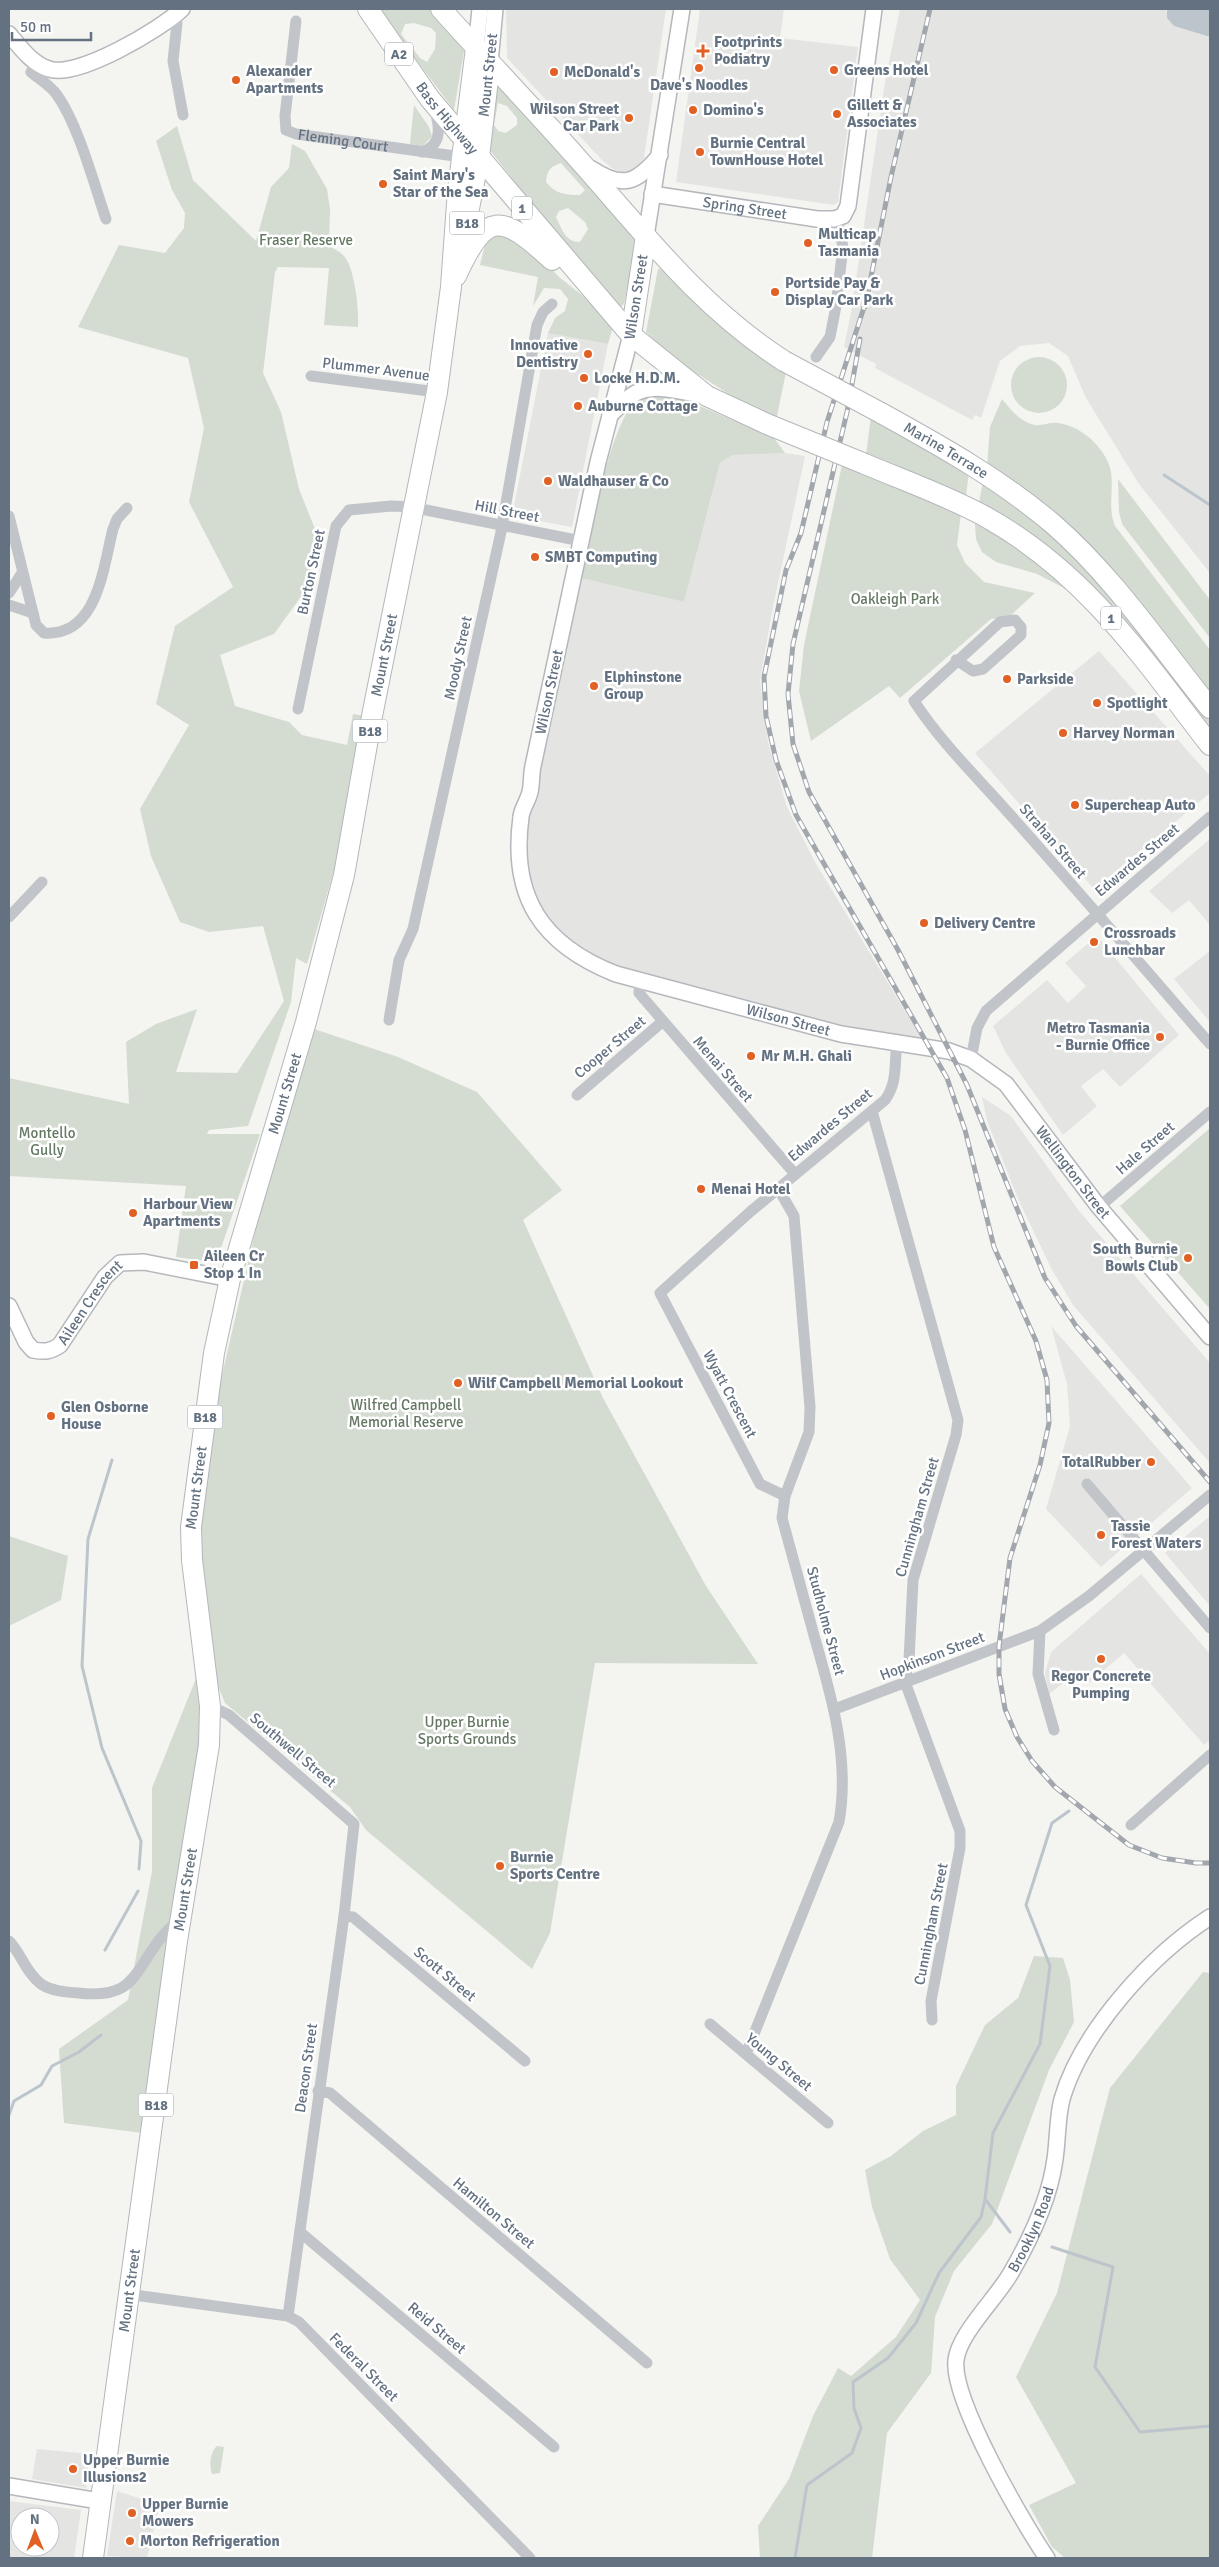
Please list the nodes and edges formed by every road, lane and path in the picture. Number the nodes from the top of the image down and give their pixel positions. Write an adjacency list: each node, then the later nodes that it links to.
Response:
1 (368, 9): 13 (highway, Bass Highway / A2)
2 (441, 9): 10 (highway)
3 (480, 9): 10 (street, Mount Street)
4 (495, 9): 12 (street, Mount Street)
5 (682, 9): 17 (street, Wilson Street)
6 (874, 9): 20 (street)
7 (179, 12): 11 (street); 14 (street)
8 (296, 21): 15 (street, Fleming Court)
9 (9, 34): 11 (street)
10 (476, 48): 12 (highway); 16 (highway, Mount Street / B18)
11 (37, 62): 21 (street)
12 (490, 62): 16 (highway, Mount Street / B18); 18 (highway, 1)
13 (430, 99): 15 (street); 16 (highway, Bass Highway / A2)
14 (184, 115)
15 (422, 152): 16 (street, Fleming Court)
16 (469, 152): 25 (highway, Mount Street / B18); 27 (highway, Bass Highway / 1)
17 (660, 154): 18 (street); 19 (street, Wilson Street)
18 (580, 161): 23 (highway, 1)
19 (652, 194): 22 (street, Spring Street); 23 (street, Wilson Street)
20 (848, 206): 22 (street); 24 (street)
21 (106, 219)
22 (837, 219): 24 (street)
23 (646, 236): 28 (highway, Wilson Street); 44 (highway, Marine Terrace / 1, bridge)
24 (843, 257): 29 (street)
25 (451, 287): 27 (highway); 31 (highway, Mount Street / B18)
26 (552, 304): 37 (street, Moody Street)
27 (608, 309): 28 (highway, Bass Highway / 1)
28 (631, 335): 32 (highway, 1); 33 (street, Wilson Street)
29 (816, 357)
30 (311, 376): 31 (street, Plummer Avenue)
31 (437, 392): 35 (highway, Mount Street / B18)
32 (706, 396): 33 (street); 46 (highway, 1, bridge)
33 (610, 415): 38 (street, Wilson Street)
34 (128, 508): 42 (street)
35 (421, 509): 37 (street, Hill Street); 45 (street, Burton Street); 63 (highway, Mount Street / B18)
36 (9, 516): 39 (street)
37 (502, 525): 38 (street, Hill Street); 52 (street, Moody Street)
38 (581, 541): 51 (street, Wilson Street)
39 (22, 574): 40 (street); 42 (street)
40 (9, 592)
41 (9, 605): 42 (street)
42 (33, 613)
43 (956, 660): 43 (street, Strahan Street); 49 (street, Strahan Street)
44 (1210, 708)
45 (298, 710)
46 (1210, 745)
47 (1210, 817): 49 (street, Edwardes Street)
48 (42, 882): 50 (street)
49 (1097, 914): 55 (street, Strahan Street); 56 (street, Edwardes Street)
50 (9, 917)
51 (640, 980): 53 (street, Menai Street); 54 (street, Wilson Street)
52 (389, 1020)
53 (662, 1022): 57 (street, Cooper Street); 60 (street, Menai Street)
54 (897, 1043): 56 (street, Wilson Street); 58 (street, Edwardes Street)
55 (1210, 1044)
56 (971, 1059): 62 (street, Wellington Street)
57 (577, 1095)
58 (872, 1111): 60 (street, Edwardes Street); 73 (street, Cunningham Street)
59 (1210, 1112): 62 (street, Hale Street)
60 (795, 1174): 61 (street, Edwardes Street)
61 (778, 1188): 64 (street, Edwardes Street); 69 (street, Studholme Street)
62 (1099, 1207): 66 (street, Wellington Street)
63 (230, 1279): 65 (street, Aileen Crescent); 74 (highway, Mount Street / B18)
64 (660, 1293): 69 (street, Wyatt Crescent)
65 (9, 1306)
66 (1210, 1337)
67 (1086, 1484): 70 (street)
68 (1210, 1495): 70 (street, Hopkinson Street)
69 (785, 1496): 75 (street, Studholme Street)
70 (1144, 1549): 71 (street); 72 (street, Hopkinson Street)
71 (1210, 1628)
72 (1040, 1631): 73 (street, Hopkinson Street); 76 (street)
73 (905, 1682): 75 (street, Hopkinson Street); 84 (street, Cunningham Street)
74 (210, 1706): 78 (street, Southwell Street); 80 (highway, Mount Street / B18)
75 (835, 1709): 86 (street, Studholme Street)
76 (1054, 1730)
77 (1210, 1755): 79 (street)
78 (354, 1824): 81 (street, Deacon Street)
79 (1131, 1825)
80 (181, 1916): 83 (street); 91 (highway, Mount Street / B18)
81 (344, 1916): 87 (street, Scott Street); 88 (street, Deacon Street)
82 (1210, 1917): 99 (street, Brooklyn Road)
83 (9, 1941)
84 (932, 2020)
85 (710, 2024): 86 (street, Young Street)
86 (746, 2054): 89 (street, Young Street)
87 (525, 2061)
88 (318, 2091): 90 (street, Deacon Street); 93 (street, Hamilton Street)
89 (828, 2123)
90 (300, 2232): 92 (street, Deacon Street); 94 (street, Reid Street)
91 (127, 2294): 92 (street, Federal Street); 96 (highway, Mount Street / B18)
92 (288, 2316): 98 (street, Federal Street)
93 (647, 2363)
94 (554, 2447)
95 (9, 2486): 96 (street)
96 (100, 2501): 97 (highway, Mount Street / B18)
97 (93, 2558)
98 (530, 2558)
99 (1046, 2558)

